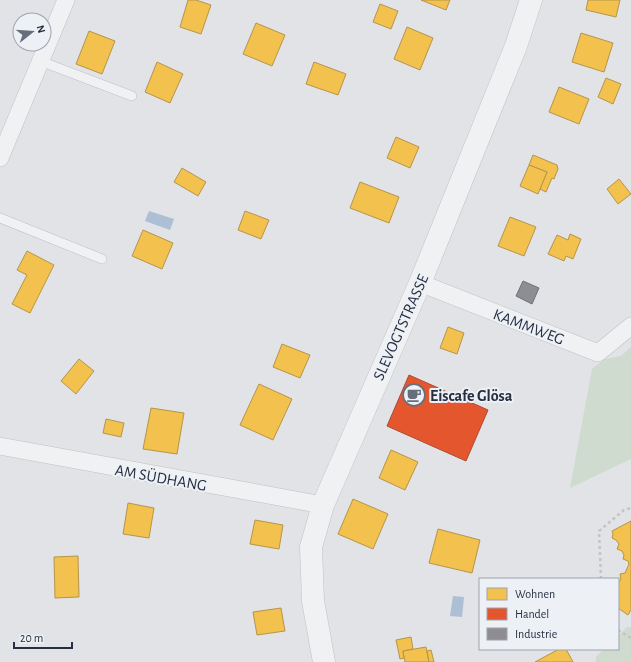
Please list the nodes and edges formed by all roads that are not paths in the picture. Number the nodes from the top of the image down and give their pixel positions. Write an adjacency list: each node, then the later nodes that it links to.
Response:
1 (66, 0): 3 (street)
2 (531, 0): 8 (street, SLEVOGTSTRASSE)
3 (40, 61): 4 (lane); 5 (street)
4 (132, 96)
5 (0, 158)
6 (0, 218): 7 (lane)
7 (102, 259)
8 (420, 283): 9 (street, KAMMWEG); 11 (street, SLEVOGTSTRASSE)
9 (631, 326)
10 (0, 446): 11 (street, AM SÜDHANG)
11 (323, 505): 12 (street, SLEVOGTSTRASSE)
12 (324, 662)

